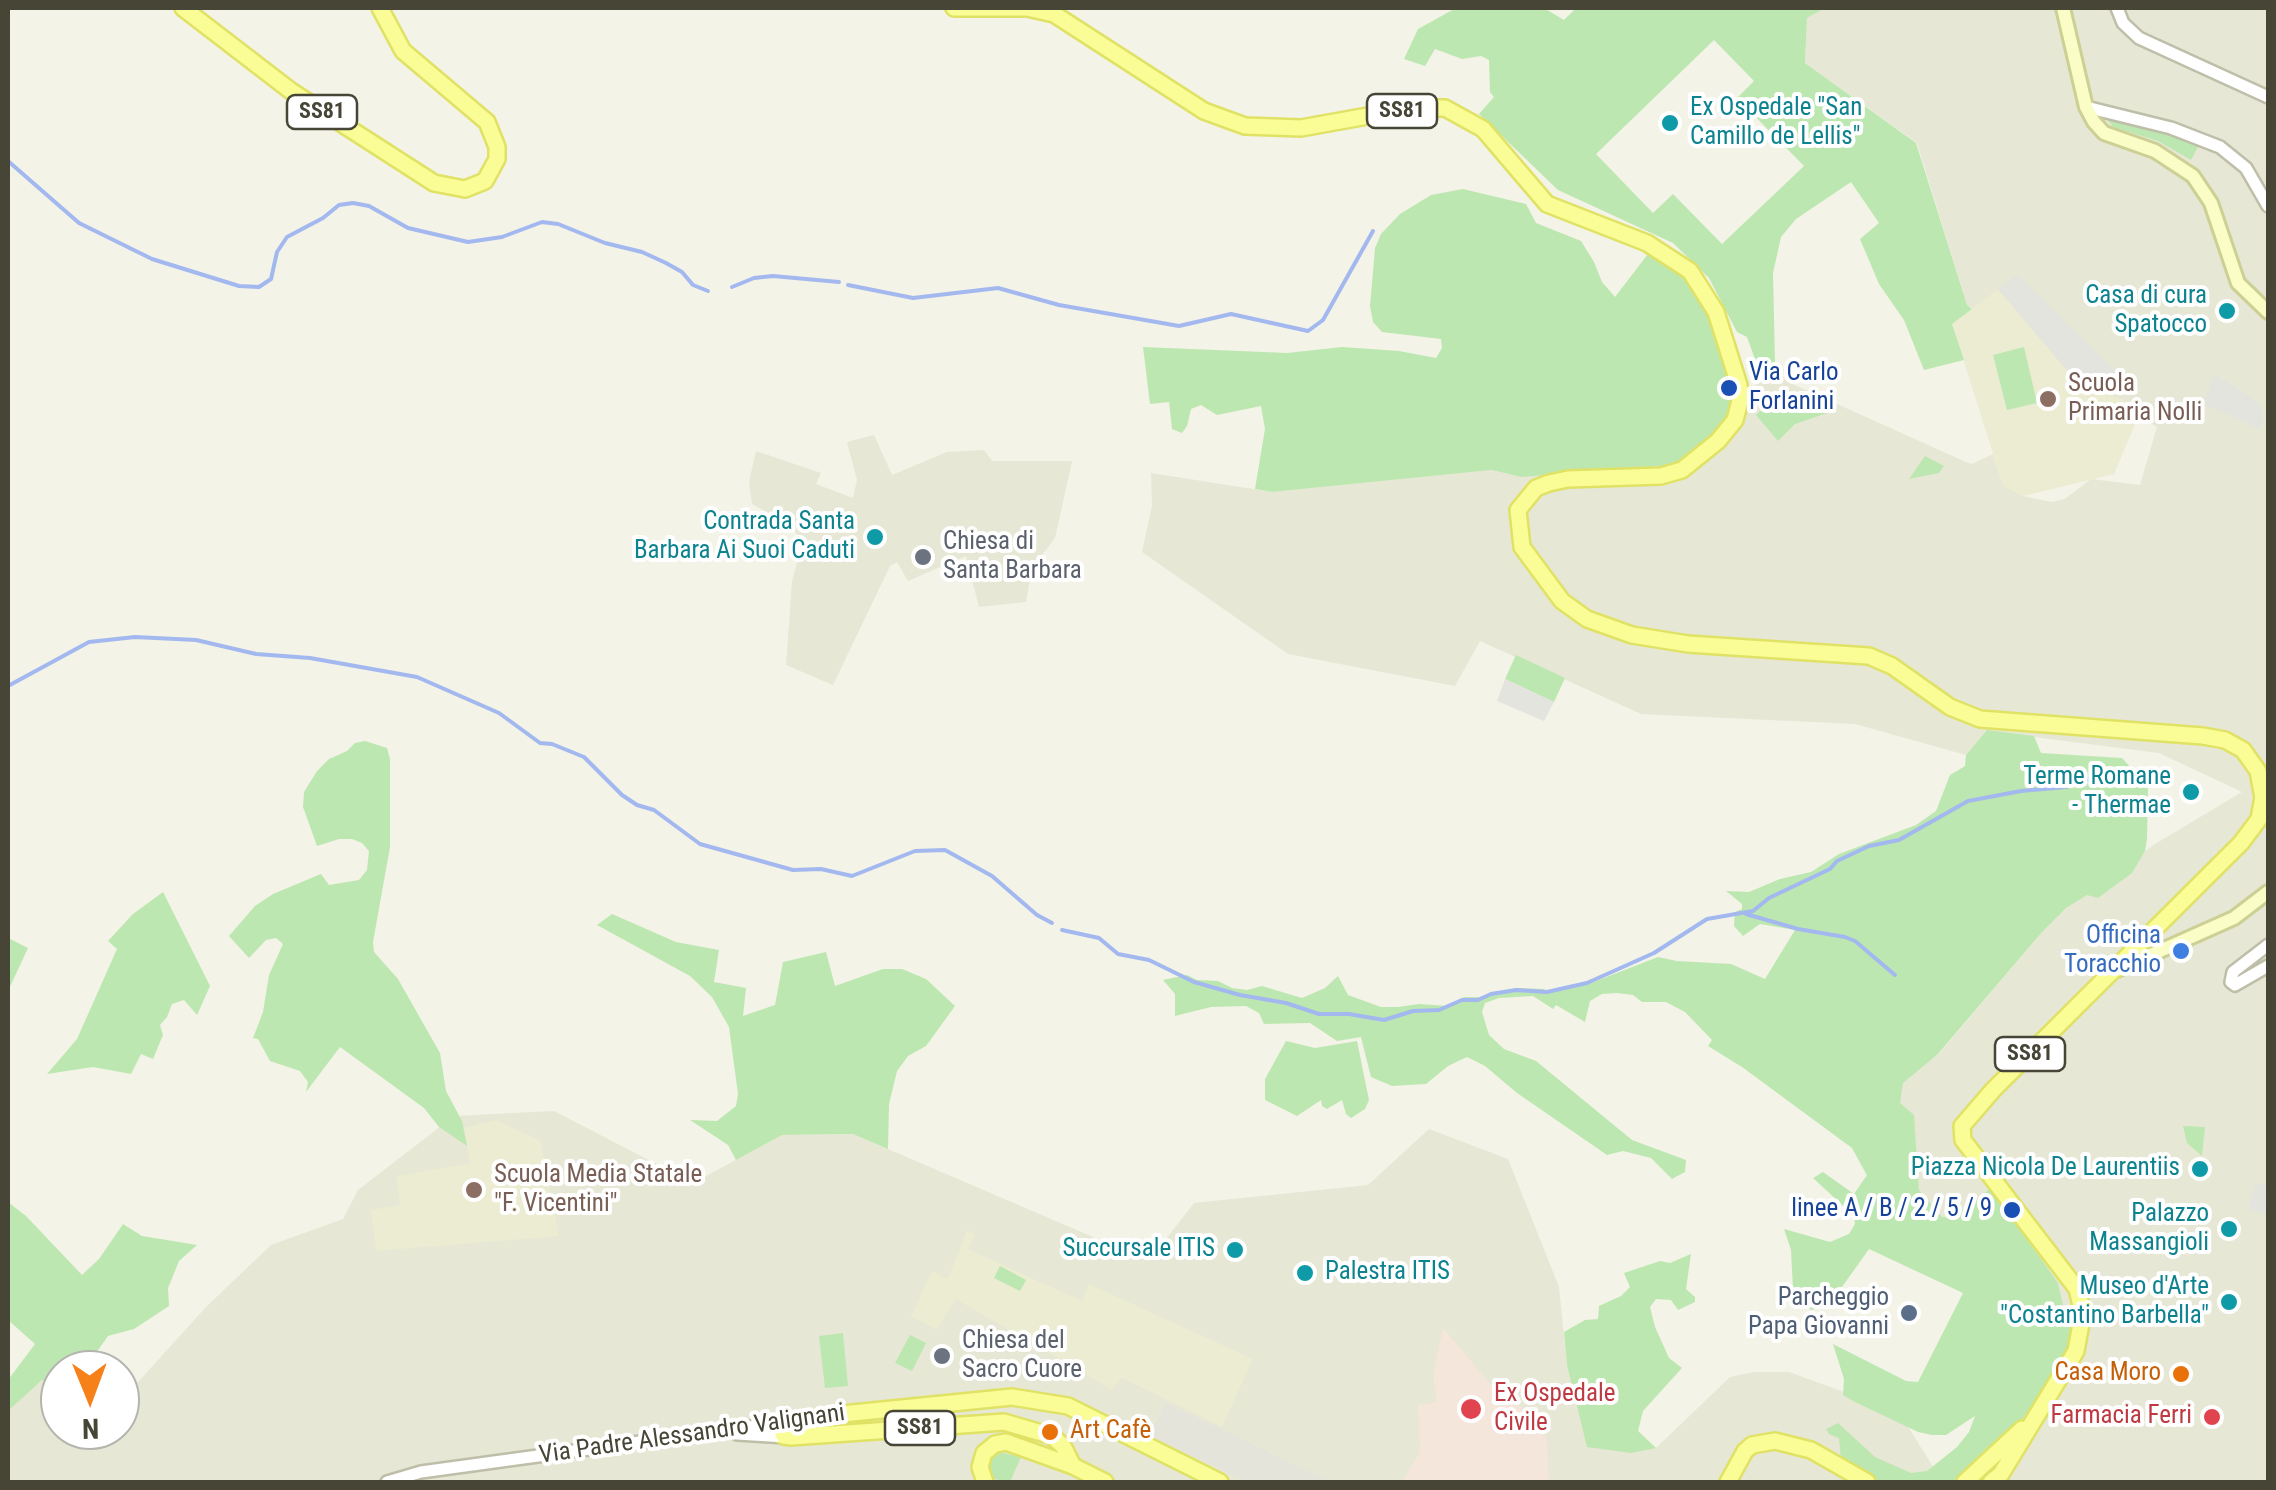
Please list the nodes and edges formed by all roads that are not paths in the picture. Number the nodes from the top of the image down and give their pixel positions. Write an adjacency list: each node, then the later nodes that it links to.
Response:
1 (183, 8): 2 (main road, SS81)
2 (380, 8)
3 (954, 8): 13 (main road, SS81)
4 (2063, 8): 7 (main road)
5 (2117, 8): 6 (street)
6 (2268, 98)
7 (2086, 108): 8 (street); 9 (main road)
8 (2268, 206)
9 (2268, 312)
10 (2268, 892): 13 (main road)
11 (2268, 945): 12 (street)
12 (2268, 966)
13 (2110, 973): 14 (main road, SS81)
14 (2039, 1412): 23 (main road); 24 (main road)
15 (786, 1429): 16 (main road, SS81); 17 (street, Via Padre Alessandro Valignani); 20 (main road, Via Padre Alessandro Valignani / SS81)
16 (1073, 1466): 18 (main road, SS81); 19 (main road)
17 (387, 1482)
18 (985, 1482)
19 (1104, 1482)
20 (1220, 1482)
21 (1728, 1482): 22 (main road)
22 (1867, 1482)
23 (1964, 1482)
24 (1992, 1482)

